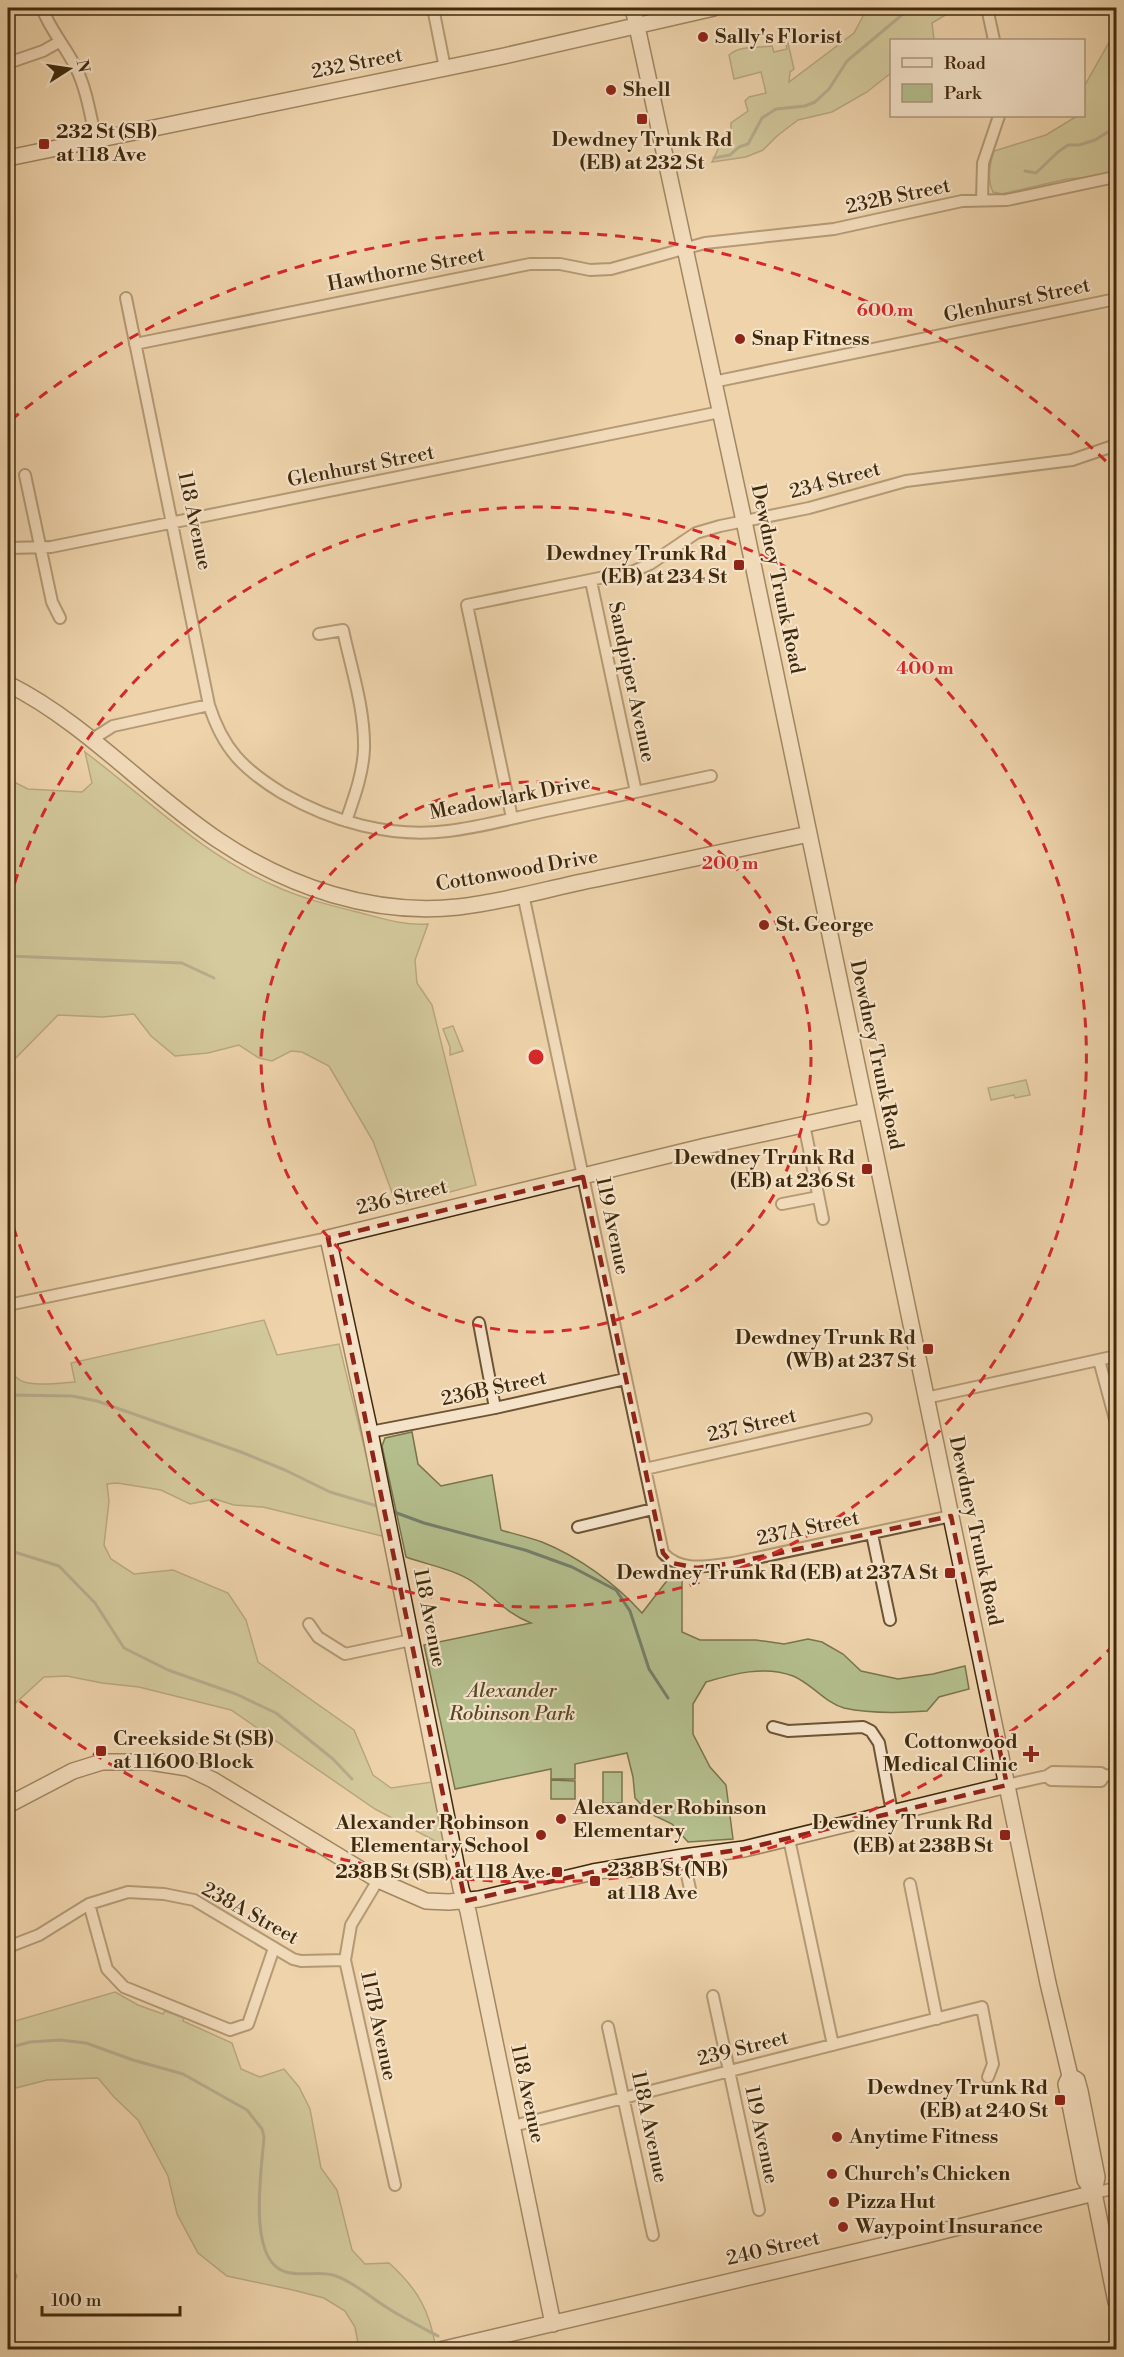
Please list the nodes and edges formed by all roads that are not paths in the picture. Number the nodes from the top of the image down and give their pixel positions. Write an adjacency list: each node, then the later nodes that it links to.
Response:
1 (42, 8): 8 (street)
2 (433, 8): 10 (street)
3 (633, 8): 6 (main road, Dewdney Trunk Road)
4 (714, 8): 6 (main road, 232 Street)
5 (987, 8): 7 (street)
6 (637, 24): 10 (main road, 232 Street); 16 (main road, Dewdney Trunk Road)
7 (994, 39)
8 (59, 42): 9 (street); 12 (street)
9 (8, 63)
10 (445, 68): 12 (main road, 232 Street)
11 (999, 117): 15 (street)
12 (96, 139): 13 (main road, 232 Street)
13 (8, 158)
14 (1116, 174): 15 (street, 232B Street)
15 (982, 200): 16 (street, 232B Street)
16 (684, 249): 19 (street, Hawthorne Street); 20 (main road, Dewdney Trunk Road)
17 (126, 298): 19 (street, 118 Avenue)
18 (1116, 299): 20 (street, Glenhurst Street)
19 (135, 344): 25 (street, 118 Avenue)
20 (713, 382): 21 (main road, Dewdney Trunk Road)
21 (720, 412): 24 (main road, Dewdney Trunk Road); 25 (street, Glenhurst Street)
22 (1116, 446): 24 (street, 234 Street)
23 (25, 475): 26 (street)
24 (744, 521): 28 (street, 234 Street); 39 (main road, Dewdney Trunk Road)
25 (172, 522): 26 (street, Glenhurst Street); 32 (street, 118 Avenue)
26 (40, 547): 27 (street, Glenhurst Street); 29 (street)
27 (8, 548)
28 (591, 581): 36 (street, Sandpiper Avenue); 37 (street, 234 Street)
29 (60, 618)
30 (319, 634): 38 (street)
31 (8, 684): 33 (main road, Cottonwood Drive)
32 (209, 705): 33 (street); 34 (street, 118 Avenue)
33 (91, 740): 40 (main road, Cottonwood Drive)
34 (228, 749): 38 (street, Meadowlark Drive)
35 (711, 776): 36 (street, Meadowlark Drive)
36 (636, 792): 37 (street, Meadowlark Drive)
37 (512, 818): 38 (street, Meadowlark Drive)
38 (346, 821)
39 (809, 834): 40 (main road, Cottonwood Drive); 41 (main road, Dewdney Trunk Road)
40 (523, 894): 43 (street, 119 Avenue)
41 (866, 1111): 42 (main road, 236 Street); 53 (main road, Dewdney Trunk Road)
42 (804, 1124): 43 (main road, 236 Street); 44 (street)
43 (583, 1177): 47 (main road, 236 Street); 52 (street, 119 Avenue)
44 (818, 1197): 45 (street); 46 (street)
45 (782, 1204)
46 (823, 1219)
47 (328, 1238): 48 (street, 236 Street); 57 (main road, 118 Avenue)
48 (8, 1305)
49 (479, 1323): 54 (street)
50 (1116, 1356): 51 (street)
51 (1100, 1360): 53 (street); 56 (street)
52 (625, 1379): 54 (street, 236B Street); 58 (street, 119 Avenue)
53 (926, 1398): 60 (main road, Dewdney Trunk Road)
54 (495, 1408): 57 (street, 236B Street)
55 (866, 1419): 58 (street, 237 Street)
56 (1116, 1423)
57 (370, 1432): 66 (main road, 118 Avenue)
58 (645, 1469): 59 (street, 119 Avenue)
59 (653, 1509): 61 (street); 63 (street, 119 Avenue)
60 (951, 1516): 62 (street, 237A Street); 69 (main road, Dewdney Trunk Road)
61 (578, 1527)
62 (872, 1534): 63 (street, 237A Street); 64 (street)
63 (672, 1563)
64 (890, 1620)
65 (309, 1624): 66 (street)
66 (411, 1640): 77 (main road, 118 Avenue)
67 (772, 1727): 71 (street)
68 (1116, 1774): 69 (street)
69 (1007, 1785): 71 (main road); 92 (main road, Dewdney Trunk Road)
70 (8, 1805): 74 (main road)
71 (892, 1812): 72 (main road)
72 (789, 1839): 73 (main road); 85 (street)
73 (683, 1857): 76 (street); 77 (main road)
74 (378, 1880): 77 (main road); 81 (street, 117B Avenue)
75 (910, 1884): 83 (street)
76 (690, 1889)
77 (465, 1901): 89 (main road, 118 Avenue)
78 (89, 1904): 79 (street, 238A Street); 80 (street, 238A Street); 80 (street)
79 (8, 1947)
80 (274, 1948): 81 (street, 238A Street)
81 (345, 1960): 90 (street, 117B Avenue)
82 (713, 1996): 86 (street, 119 Avenue)
83 (937, 2019): 85 (street, 239 Street); 87 (street, 239 Street)
84 (608, 2026): 88 (street, 118A Avenue)
85 (834, 2045): 86 (street, 239 Street)
86 (729, 2071): 88 (street, 239 Street); 93 (street, 119 Avenue)
87 (988, 2077)
88 (624, 2098): 89 (street, 239 Street); 94 (street, 118A Avenue)
89 (513, 2126): 96 (main road, 118 Avenue)
90 (395, 2186)
91 (1116, 2188): 92 (street, 240 Street)
92 (1094, 2193): 95 (main road, Dewdney Trunk Road); 96 (main road, 240 Street)
93 (759, 2210)
94 (654, 2235)
95 (1116, 2302)
96 (553, 2324): 97 (main road, 240 Street)
97 (440, 2349)

